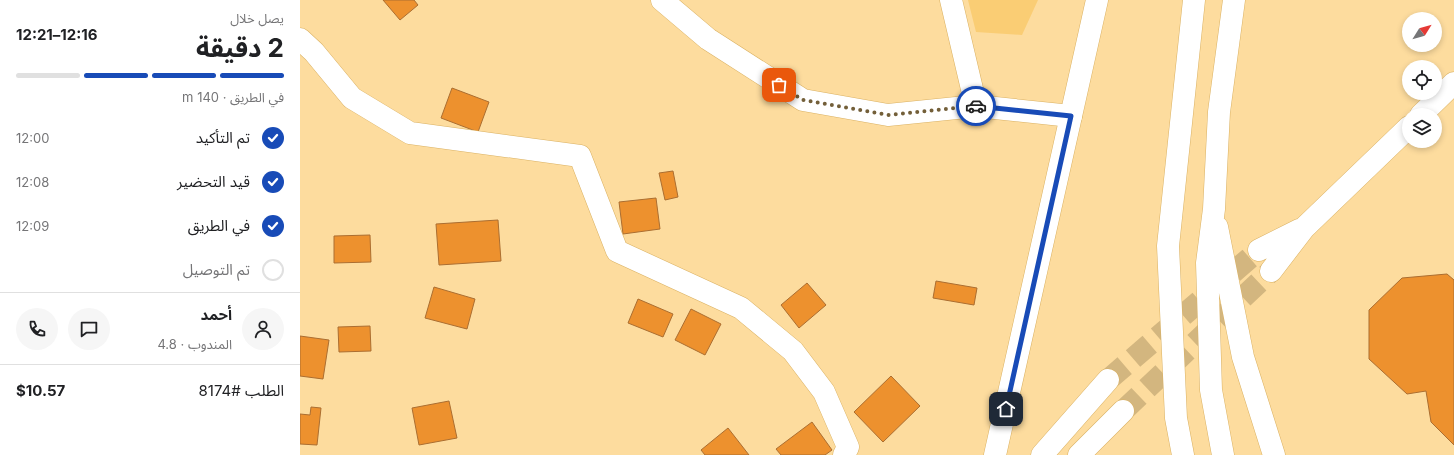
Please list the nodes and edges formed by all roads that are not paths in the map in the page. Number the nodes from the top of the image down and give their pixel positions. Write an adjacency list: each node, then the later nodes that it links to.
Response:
1 (662, 0): 8 (main road)
2 (951, 0): 8 (main road)
3 (1097, 0): 10 (main road)
4 (1194, 0): 22 (main road)
5 (1234, 0): 12 (main road)
6 (300, 39): 18 (main road)
7 (1454, 83): 9 (main road)
8 (976, 106): 10 (main road)
9 (1428, 108)
10 (1071, 116): 19 (main road)
11 (1402, 134): 13 (main road)
12 (1214, 209): 23 (main road); 24 (main road)
13 (1304, 228): 14 (main road); 15 (main road)
14 (1259, 250)
15 (1270, 271)
16 (1108, 380): 20 (main road)
17 (1123, 411): 21 (main road)
18 (844, 455)
19 (995, 455)
20 (1042, 455)
21 (1079, 455)
22 (1183, 455)
23 (1223, 455)
24 (1274, 455)

